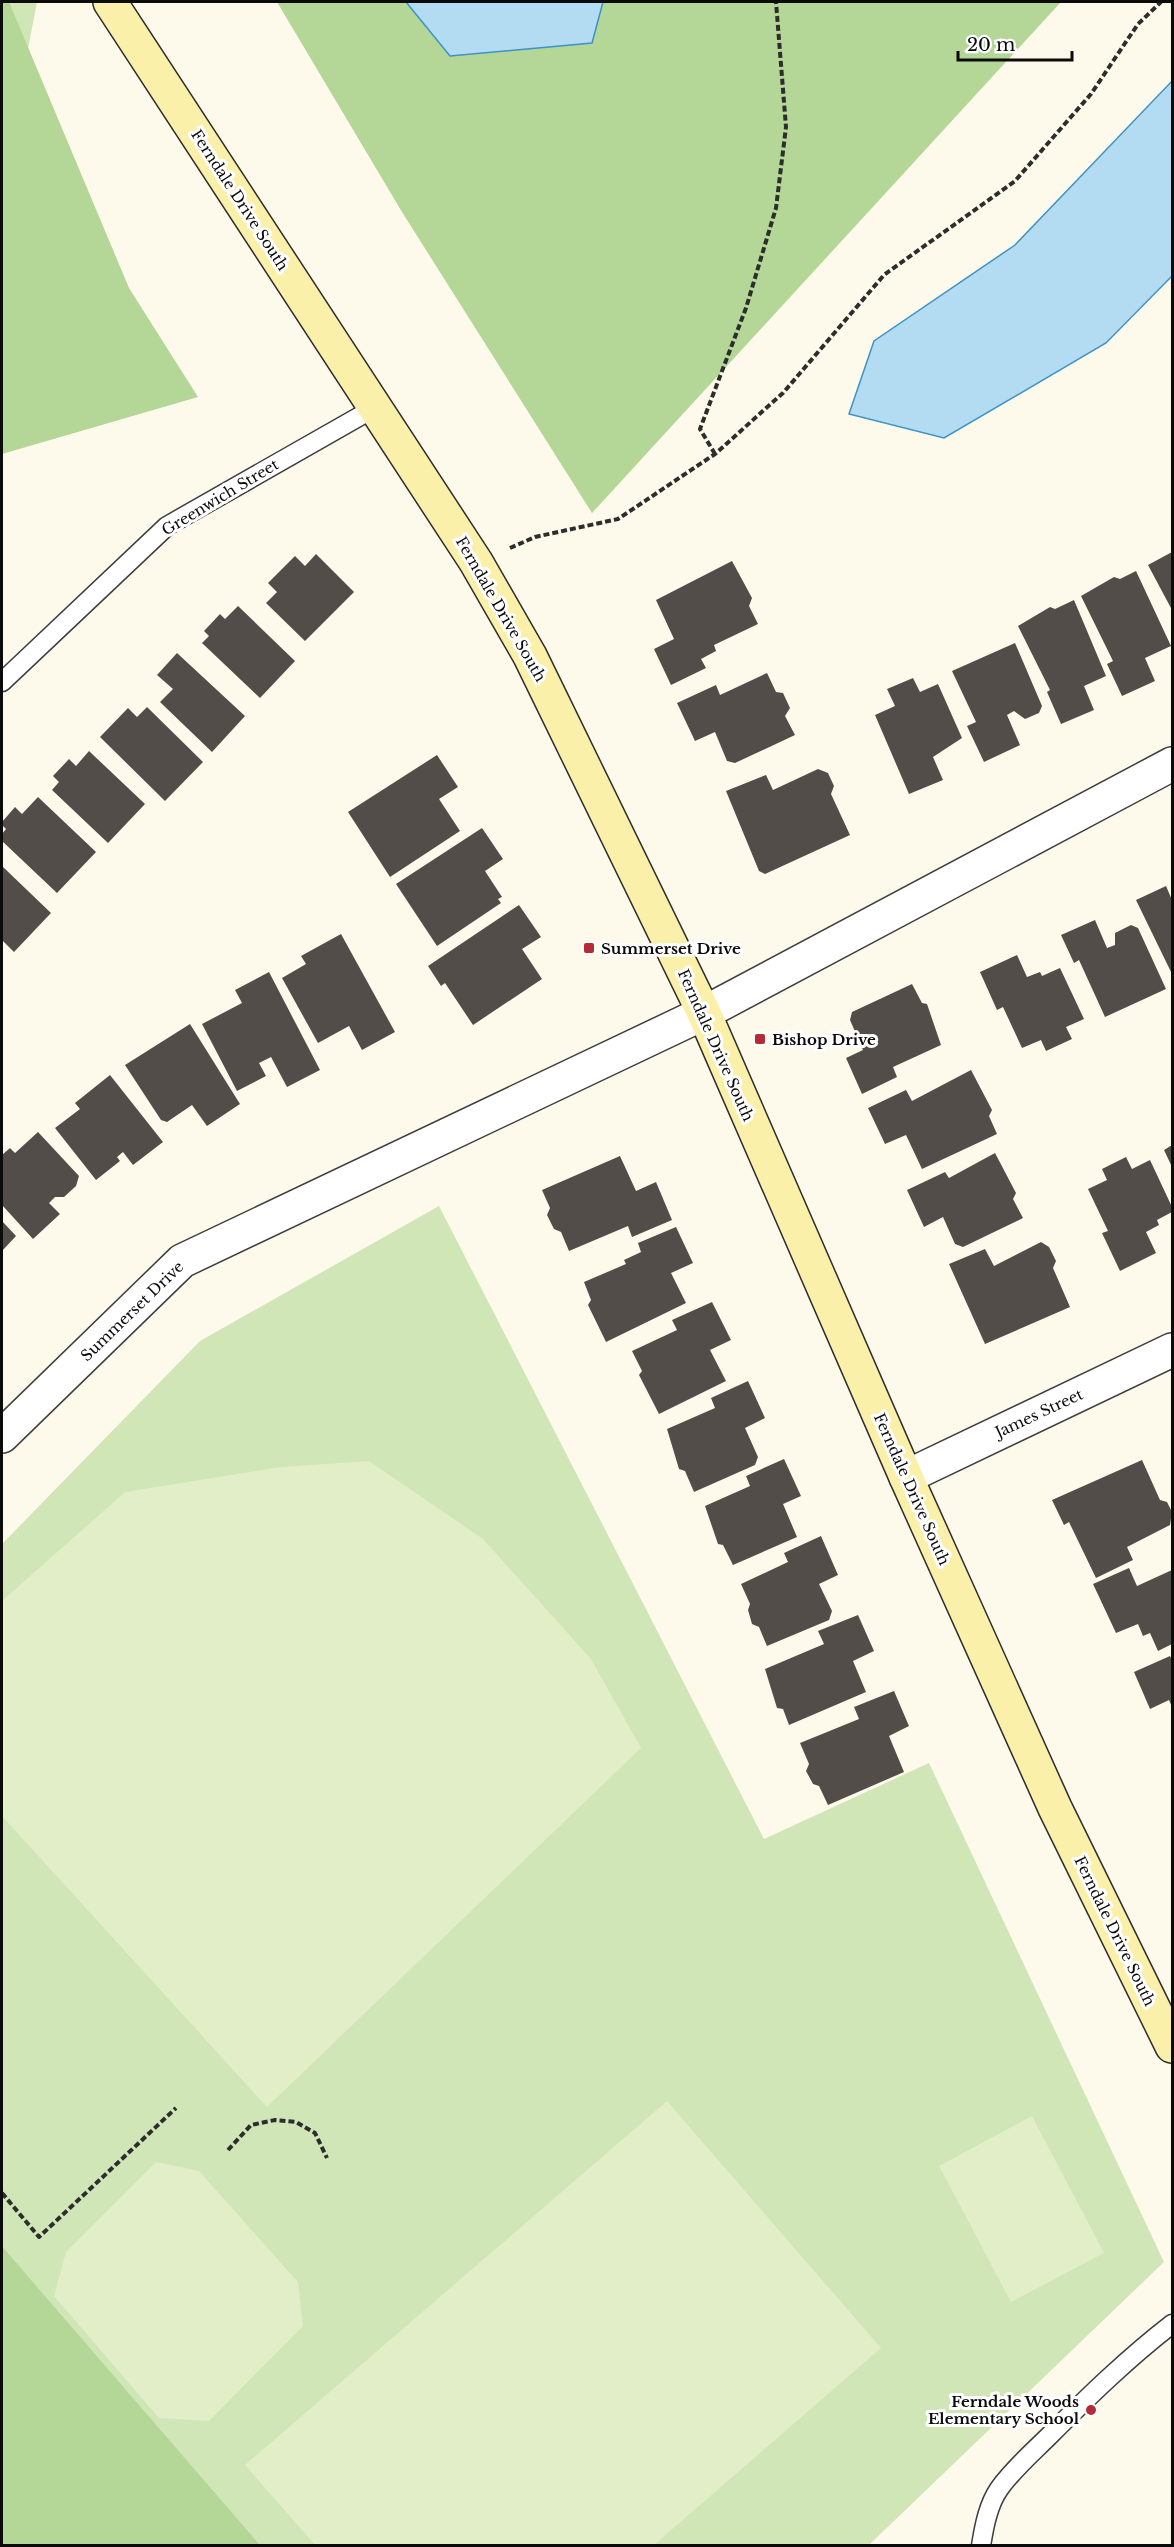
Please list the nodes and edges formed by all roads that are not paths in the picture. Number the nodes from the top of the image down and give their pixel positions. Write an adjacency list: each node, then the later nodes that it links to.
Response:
1 (110, 2): 2 (main road, Ferndale Drive South)
2 (376, 406): 3 (lane, Greenwich Street); 5 (main road, Ferndale Drive South)
3 (2, 682)
4 (1173, 764): 5 (street)
5 (704, 1013): 7 (street, Summerset Drive); 8 (main road, Ferndale Drive South)
6 (1173, 1350): 8 (street, James Street)
7 (2, 1436)
8 (906, 1477): 9 (main road, Ferndale Drive South)
9 (1173, 2046)
10 (1173, 2324): 11 (lane)
11 (981, 2546)

